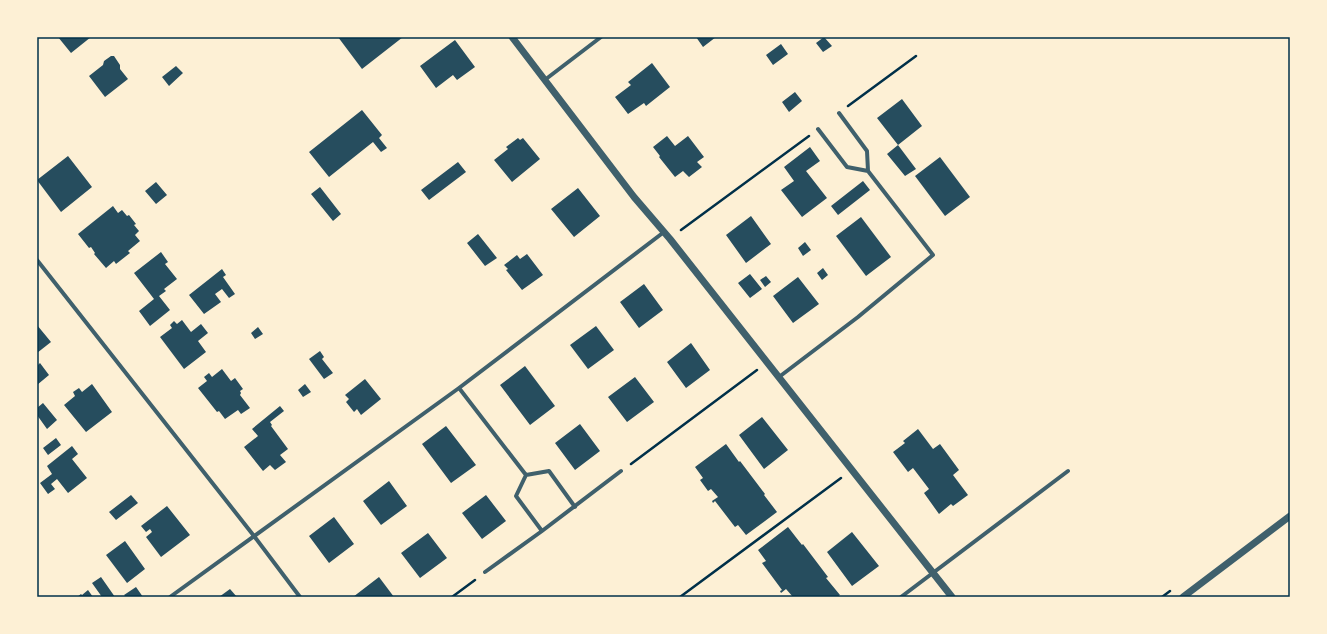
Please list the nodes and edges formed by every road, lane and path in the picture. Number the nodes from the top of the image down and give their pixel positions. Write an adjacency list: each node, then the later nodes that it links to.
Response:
1 (512, 37): 4 (street)
2 (601, 37): 4 (street)
3 (916, 56): 5 (path)
4 (546, 79): 8 (street)
5 (839, 114): 7 (street)
6 (818, 129): 7 (street); 9 (path)
7 (868, 171): 12 (street)
8 (664, 232): 9 (street); 13 (street)
9 (670, 239): 11 (street)
10 (37, 260): 21 (street)
11 (767, 363): 12 (street); 15 (path)
12 (778, 378): 14 (street)
13 (459, 388): 17 (street); 21 (street)
14 (851, 470): 23 (street); 27 (path)
15 (621, 471): 18 (street)
16 (1068, 471): 23 (street)
17 (526, 475): 18 (street); 20 (street)
18 (575, 507): 20 (street)
19 (1290, 516): 30 (street)
20 (542, 531): 22 (street)
21 (254, 536): 24 (street); 25 (street)
22 (485, 572): 26 (path)
23 (933, 573): 28 (street); 29 (street)
24 (170, 597)
25 (300, 597)
26 (452, 597)
27 (680, 597)
28 (901, 597)
29 (952, 597)
30 (1184, 597)

